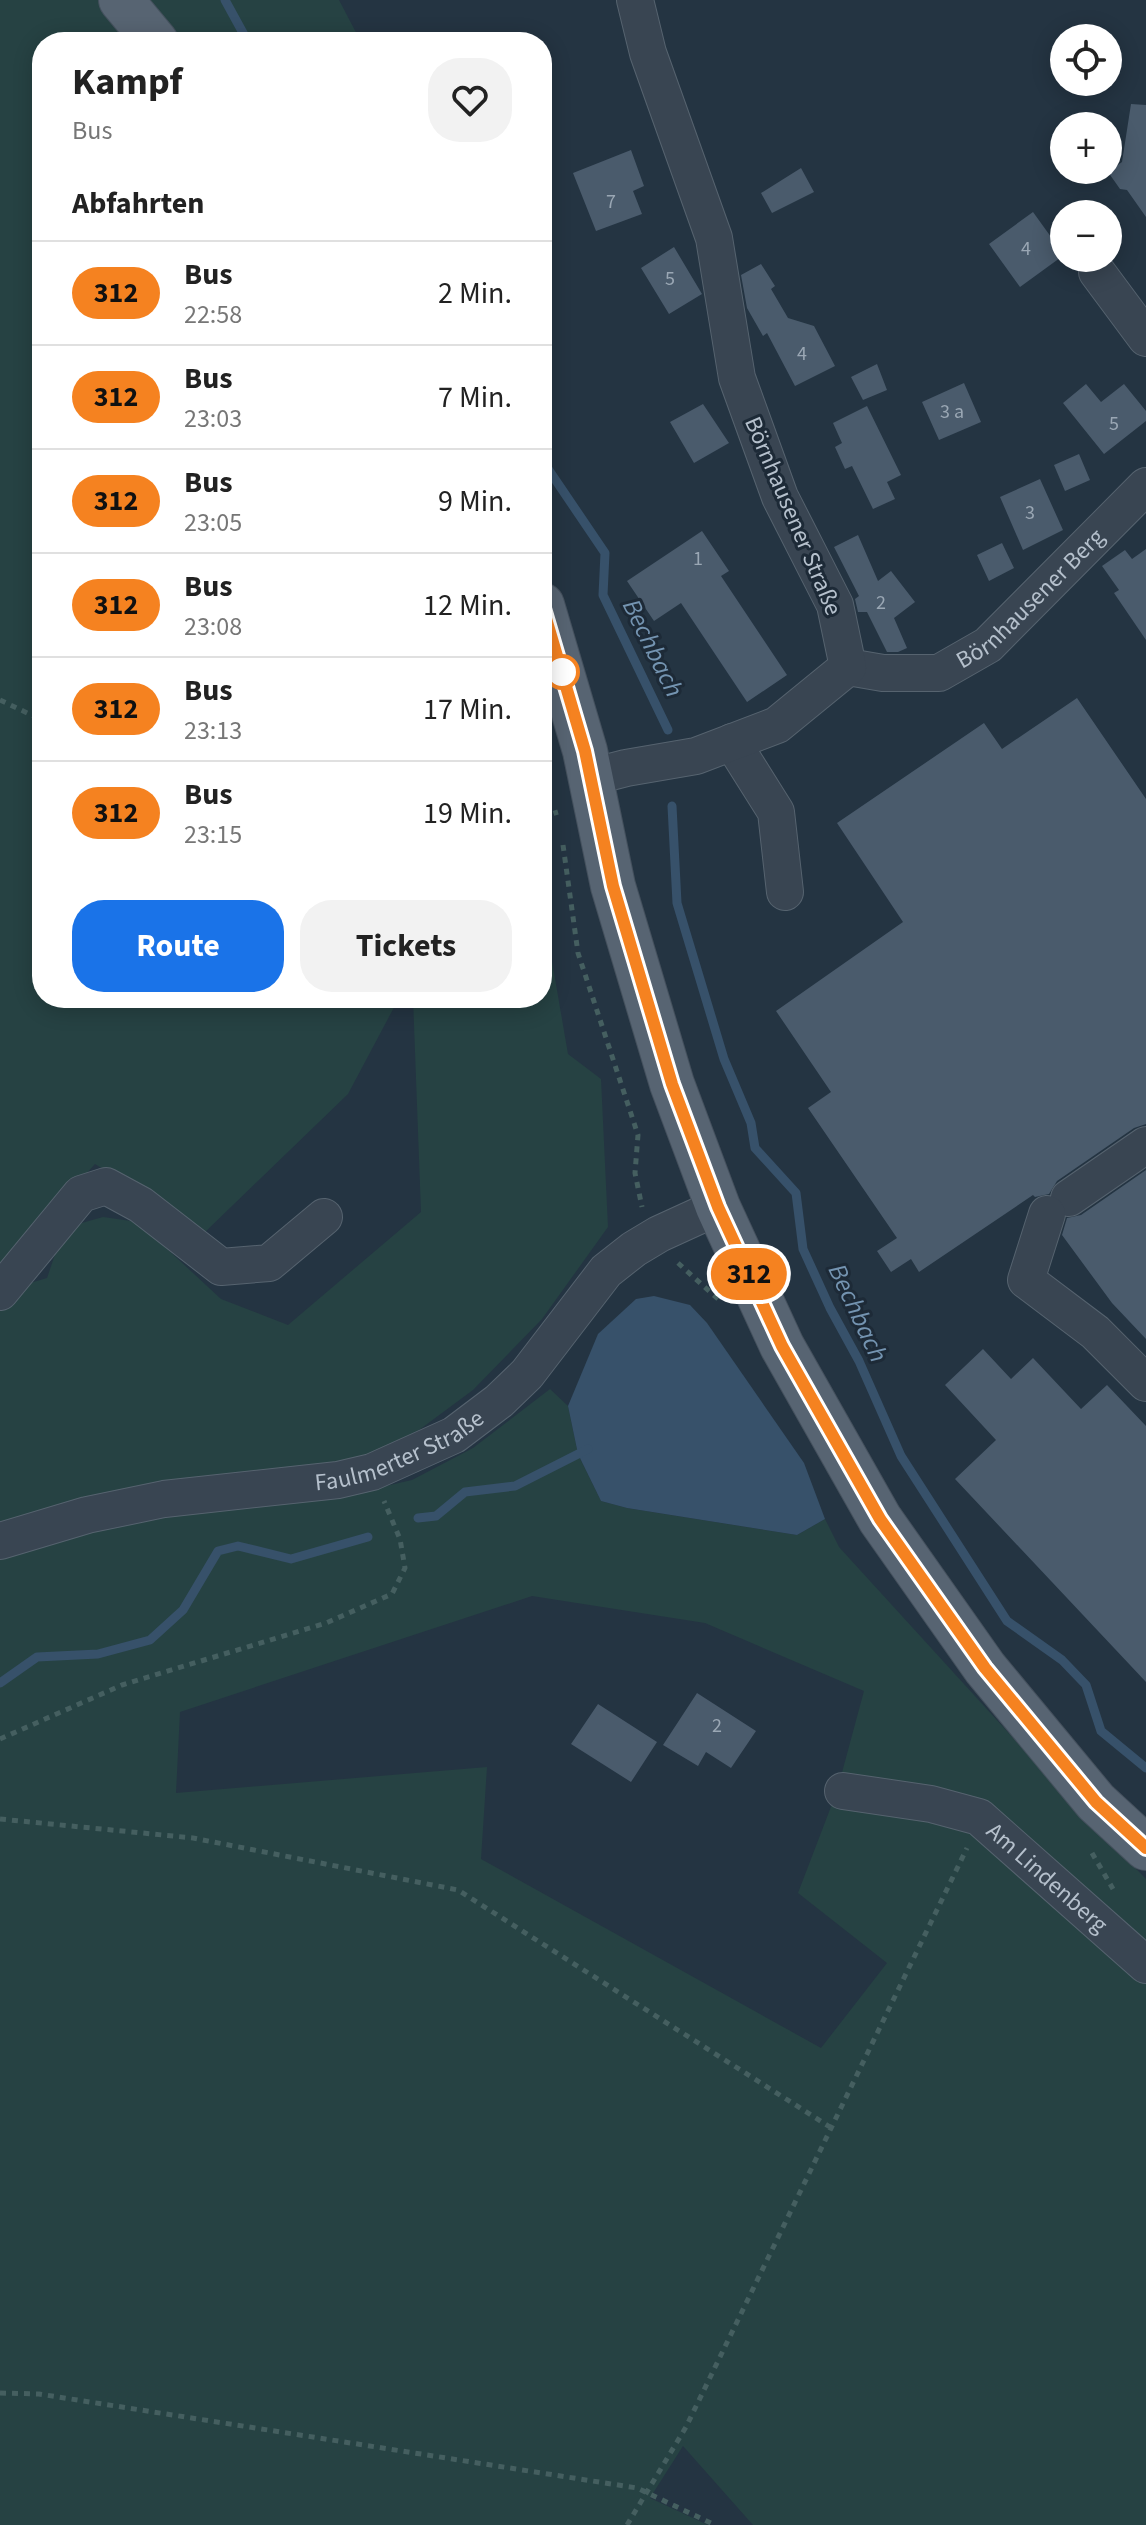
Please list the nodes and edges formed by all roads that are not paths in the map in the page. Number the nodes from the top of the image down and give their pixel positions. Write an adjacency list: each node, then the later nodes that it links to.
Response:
1 (121, 0): 3 (main road)
2 (635, 0): 8 (street, Börnhausener Straße)
3 (148, 32)
4 (1097, 272): 5 (street)
5 (1146, 338)
6 (1146, 486): 8 (street, Börnhausener Berg)
7 (552, 640): 10 (main road)
8 (848, 667): 9 (street)
9 (732, 742): 10 (street); 11 (street)
10 (588, 764): 13 (main road)
11 (785, 892)
12 (1146, 1145): 16 (street)
13 (718, 1207): 17 (street, Faulmerter Straße); 19 (main road)
14 (324, 1217): 15 (street)
15 (0, 1292)
16 (1146, 1383)
17 (0, 1541)
18 (843, 1791): 20 (street, Am Lindenberg)
19 (1146, 1848)
20 (1146, 1965)

